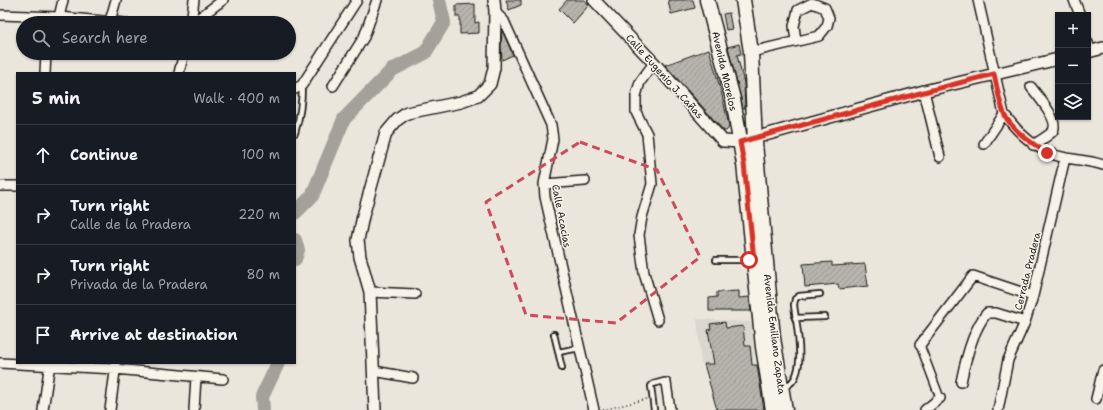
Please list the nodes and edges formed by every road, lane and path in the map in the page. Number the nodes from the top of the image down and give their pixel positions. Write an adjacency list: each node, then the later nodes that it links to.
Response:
1 (63, 0): 16 (street)
2 (116, 0): 17 (street)
3 (194, 0): 18 (street)
4 (223, 0): 19 (street)
5 (357, 0): 33 (street)
6 (377, 0): 32 (street)
7 (494, 0): 13 (street)
8 (594, 0): 28 (street, Calle Eugenio J. Cañas)
9 (707, 0): 39 (main road, Avenida Morelos)
10 (743, 0): 24 (main road, Avenida Emiliano Zapata)
11 (978, 0): 31 (street)
12 (1074, 0): 14 (street)
13 (495, 12): 46 (street, Calle Acacias); 51 (street)
14 (1079, 12)
15 (0, 15): 20 (street)
16 (59, 16)
17 (111, 16)
18 (192, 16)
19 (201, 16)
20 (16, 17)
21 (796, 41): 21 (street); 24 (street)
22 (1091, 48): 23 (street)
23 (1103, 48)
24 (751, 52): 38 (main road, Avenida Emiliano Zapata)
25 (46, 60): 29 (street)
26 (182, 60): 30 (street)
27 (1055, 60): 31 (street)
28 (654, 63): 39 (street, Calle Eugenio J. Cañas); 57 (street)
29 (45, 72)
30 (179, 72)
31 (994, 74): 35 (street); 36 (street)
32 (333, 86)
33 (299, 87): 37 (lane)
34 (1031, 87): 41 (street)
35 (924, 92): 38 (street); 42 (street)
36 (1004, 114): 40 (street); 41 (street)
37 (296, 130)
38 (755, 138): 39 (street); 75 (main road, Avenida Emiliano Zapata)
39 (740, 142): 50 (main road, Avenida Emiliano Zapata)
40 (984, 144)
41 (1033, 145): 43 (street)
42 (940, 157)
43 (1064, 158): 44 (street); 54 (street, Cerrada Pradera)
44 (1103, 165)
45 (585, 180): 46 (street)
46 (544, 184): 61 (street, Calle Acacias)
47 (0, 186): 48 (street)
48 (16, 186)
49 (716, 260): 50 (lane)
50 (754, 260): 75 (main road, Avenida Emiliano Zapata)
51 (370, 292): 52 (street); 68 (street)
52 (415, 294)
53 (820, 294): 56 (lane)
54 (1033, 296): 58 (street, Cerrada Pradera); 60 (street)
55 (825, 317): 56 (lane)
56 (795, 318): 75 (lane)
57 (658, 320)
58 (1024, 322): 73 (street); 90 (street, Cerrada Pradera)
59 (554, 334): 62 (lane)
60 (920, 345): 77 (street)
61 (580, 348): 62 (lane); 83 (street, Calle Acacias)
62 (558, 352): 67 (lane)
63 (0, 363): 64 (street)
64 (16, 363)
65 (50, 364): 66 (street); 79 (street)
66 (115, 366): 70 (street); 80 (street)
67 (562, 368)
68 (374, 370): 71 (street); 82 (street)
69 (1103, 370): 78 (street)
70 (196, 377): 72 (street); 81 (street)
71 (413, 378)
72 (222, 379)
73 (960, 382)
74 (666, 383): 76 (lane); 86 (street)
75 (775, 388): 87 (main road, Avenida Emiliano Zapata); 88 (main road, Avenida Emiliano Zapata)
76 (652, 397): 84 (path); 85 (lane)
77 (940, 398): 89 (street)
78 (1096, 399)
79 (43, 410)
80 (110, 410)
81 (194, 410)
82 (375, 410)
83 (594, 410)
84 (603, 410)
85 (654, 410)
86 (670, 410)
87 (773, 410)
88 (785, 410)
89 (925, 410)
90 (998, 410)

